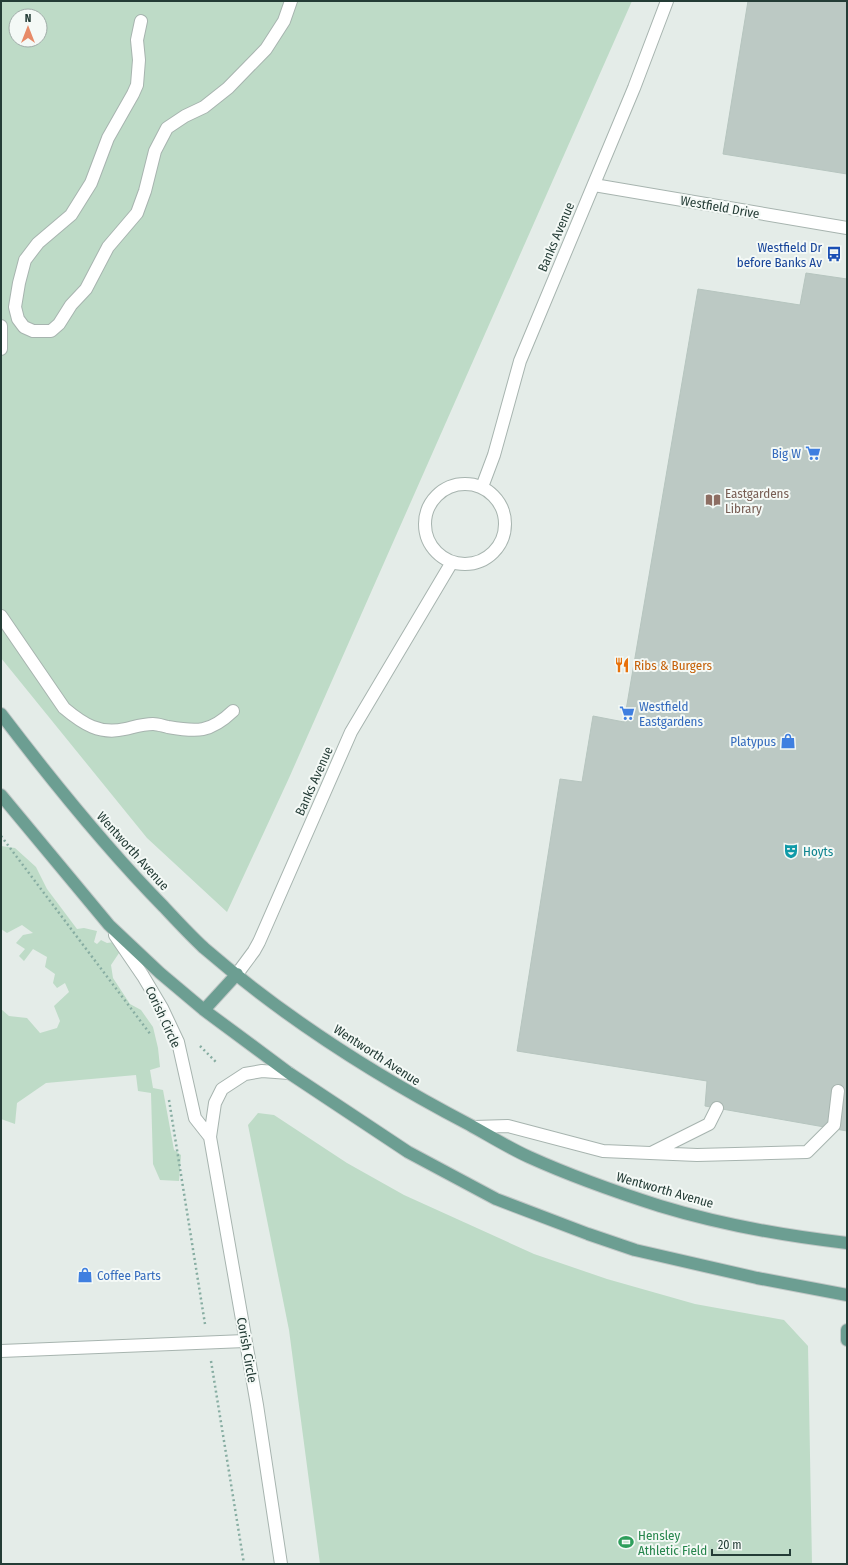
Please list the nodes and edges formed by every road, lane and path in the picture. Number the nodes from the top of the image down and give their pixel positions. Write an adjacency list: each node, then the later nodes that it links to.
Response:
1 (291, 1): 3 (street)
2 (668, 1): 4 (street, Banks Avenue)
3 (141, 21)
4 (594, 185): 5 (street, Westfield Drive); 8 (street, Banks Avenue)
5 (847, 228)
6 (1, 326): 7 (street)
7 (1, 349)
8 (482, 487): 9 (street); 9 (street)
9 (452, 562): 16 (street, Banks Avenue)
10 (1, 616): 11 (street)
11 (232, 711)
12 (1, 714): 16 (main road, Wentworth Avenue)
13 (1, 795): 15 (main road)
14 (1, 836): 18 (path)
15 (109, 925): 17 (main road); 26 (street, Corish Circle)
16 (237, 974): 17 (main road, Banks Avenue); 25 (main road, Wentworth Avenue)
17 (204, 1010): 21 (main road)
18 (156, 1041)
19 (197, 1043): 20 (path)
20 (216, 1062)
21 (289, 1073): 26 (street, Corish Circle); 29 (main road)
22 (838, 1091): 27 (street)
23 (168, 1094): 33 (path)
24 (717, 1108): 27 (street)
25 (474, 1128): 27 (street); 28 (main road, Wentworth Avenue)
26 (210, 1137): 32 (street, Corish Circle)
27 (652, 1153)
28 (847, 1243)
29 (847, 1295)
30 (847, 1330): 31 (main road)
31 (847, 1340)
32 (246, 1341): 33 (street); 36 (street, Corish Circle)
33 (208, 1343): 34 (street); 35 (path)
34 (1, 1351)
35 (244, 1564)
36 (281, 1564)

